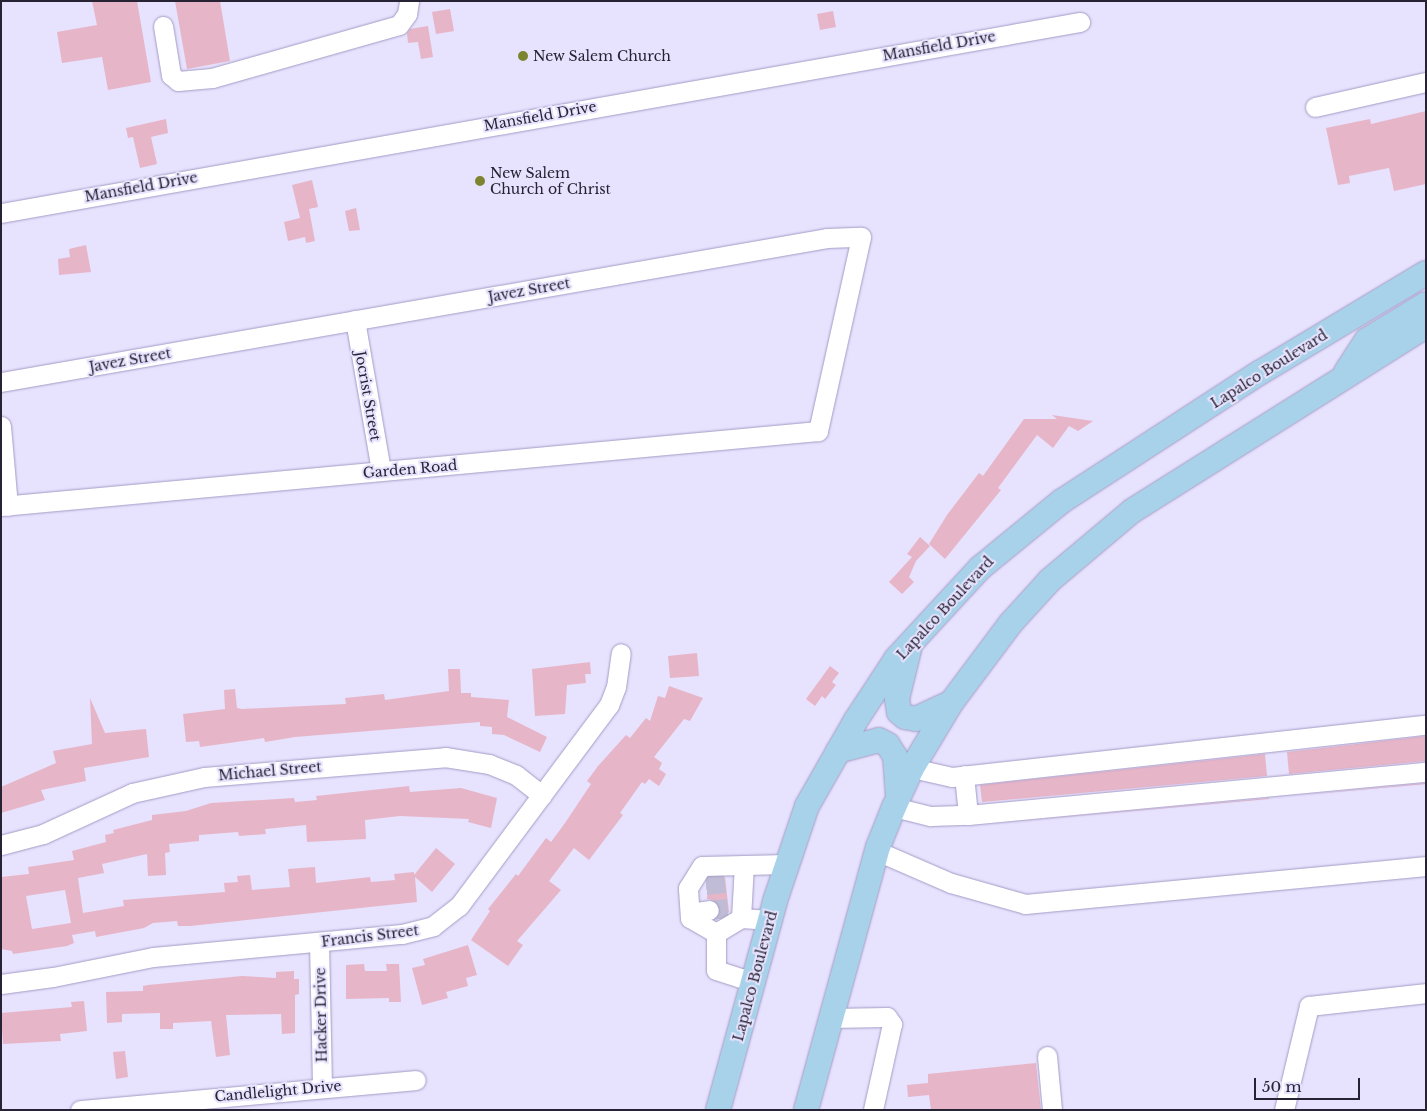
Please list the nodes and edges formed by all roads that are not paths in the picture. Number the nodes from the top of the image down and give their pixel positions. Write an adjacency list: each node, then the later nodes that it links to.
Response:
1 (409, 1): 3 (street)
2 (1080, 22): 6 (street, Mansfield Drive)
3 (163, 26)
4 (1426, 82): 5 (street)
5 (1315, 107)
6 (1, 213)
7 (1424, 278): 17 (main road, Lapalco Boulevard)
8 (1426, 304): 11 (main road)
9 (355, 320): 12 (street, Javez Street); 14 (street, Javez Street); 15 (street, Jocrist Street)
10 (1426, 326): 11 (main road)
11 (1341, 380): 19 (main road)
12 (1, 382)
13 (1, 426): 16 (street)
14 (818, 431): 15 (street, Garden Road)
15 (381, 471): 16 (street, Garden Road)
16 (5, 506)
17 (910, 643): 19 (main road); 21 (main road, Lapalco Boulevard)
18 (621, 653): 25 (street, Francis Street)
19 (951, 703): 22 (main road)
20 (1426, 725): 24 (street)
21 (838, 751): 26 (main road); 30 (main road, Lapalco Boulevard)
22 (912, 768): 24 (street); 26 (main road)
23 (1426, 772): 27 (street)
24 (964, 775): 27 (street)
25 (542, 795): 28 (street, Michael Street); 38 (street, Francis Street)
26 (896, 802): 27 (street); 29 (main road)
27 (968, 815)
28 (1, 845)
29 (876, 851): 31 (street); 42 (main road)
30 (787, 864): 32 (street); 36 (main road, Lapalco Boulevard)
31 (1426, 866)
32 (738, 876): 34 (street); 35 (street)
33 (709, 910): 35 (street)
34 (737, 911): 36 (street); 37 (street)
35 (690, 912): 37 (street)
36 (770, 920): 39 (main road, Lapalco Boulevard)
37 (716, 933): 39 (street)
38 (319, 942): 40 (street, Francis Street); 45 (street, Hacker Drive)
39 (753, 982): 47 (main road, Lapalco Boulevard)
40 (1, 984)
41 (1426, 993): 51 (street)
42 (830, 1018): 48 (main road); 49 (street)
43 (1047, 1056): 50 (street)
44 (416, 1080): 45 (street, Candlelight Drive)
45 (322, 1088): 46 (street, Candlelight Drive)
46 (80, 1110)
47 (718, 1110)
48 (806, 1110)
49 (873, 1110)
50 (1052, 1110)
51 (1284, 1110)

